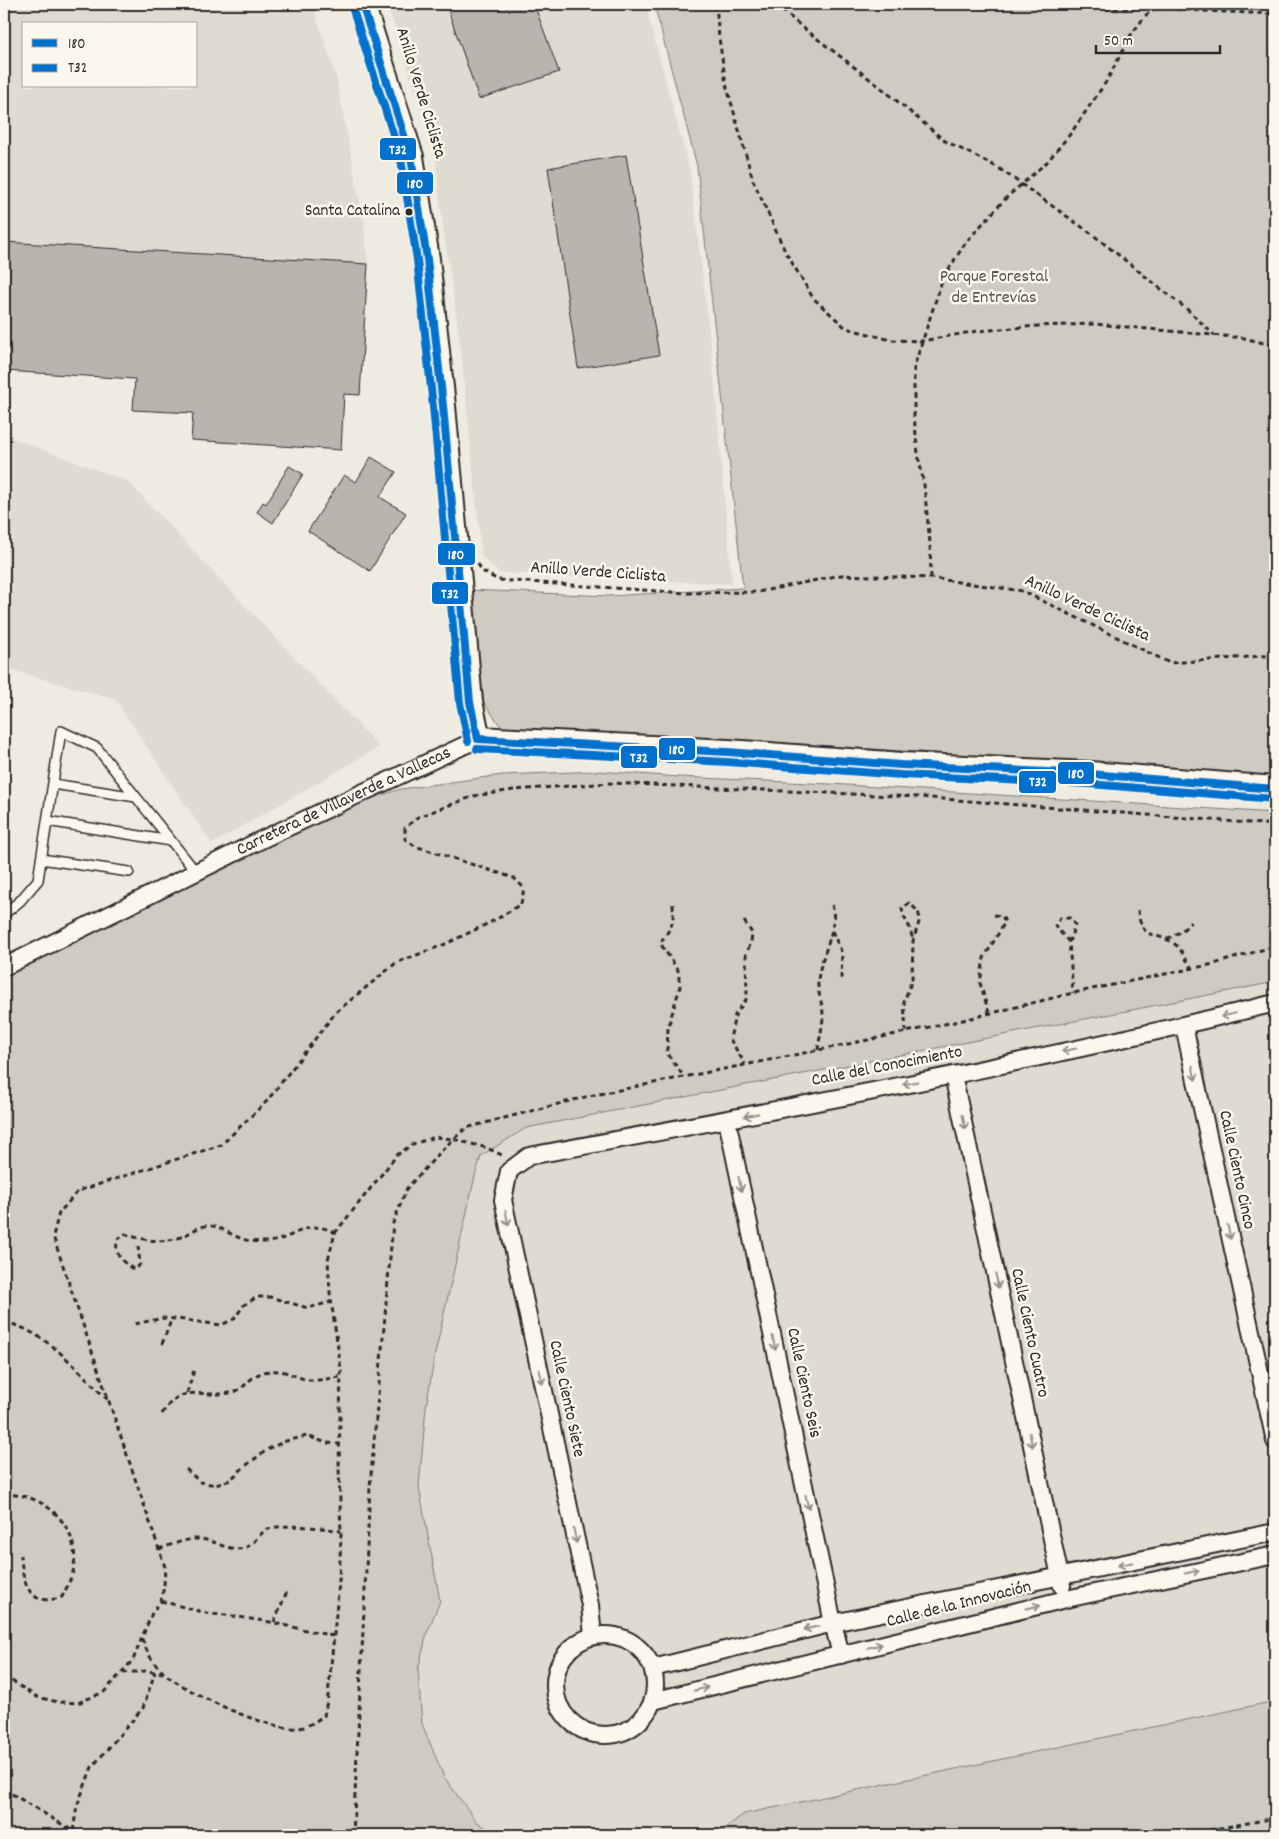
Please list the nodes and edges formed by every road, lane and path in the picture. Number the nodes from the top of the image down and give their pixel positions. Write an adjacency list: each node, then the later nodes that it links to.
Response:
1 (362, 4): 15 (main road)
2 (716, 4): 10 (path)
3 (775, 4): 8 (path)
4 (1042, 4): 6 (path)
5 (1153, 4): 6 (path)
6 (1158, 5): 7 (path); 8 (path)
7 (1275, 14)
8 (1022, 184): 9 (path); 10 (path)
9 (1214, 335): 10 (path); 11 (path)
10 (922, 341): 13 (path)
11 (1275, 346)
12 (477, 563): 13 (path, Anillo Verde Ciclista)
13 (931, 578): 14 (path, Anillo Verde Ciclista)
14 (1275, 655)
15 (478, 739): 17 (main road, Carretera de Villaverde a Vallecas); 24 (street, Carretera de Villaverde a Vallecas)
16 (53, 784): 18 (lane); 18 (lane); 19 (lane)
17 (1275, 789)
18 (136, 797): 21 (lane)
19 (47, 821): 21 (lane); 22 (lane)
20 (1275, 825): 62 (path)
21 (171, 841): 24 (lane)
22 (41, 859): 23 (lane); 28 (lane)
23 (129, 872)
24 (196, 872): 37 (street, Carretera de Villaverde a Vallecas)
25 (673, 904): 48 (path)
26 (832, 905): 32 (path)
27 (1138, 910): 33 (path)
28 (4, 914)
29 (994, 915): 42 (path)
30 (744, 922): 46 (path)
31 (1191, 922): 33 (path)
32 (832, 931): 39 (path); 45 (path)
33 (1166, 939): 38 (path)
34 (913, 941): 34 (path); 44 (path)
35 (1069, 942): 35 (path); 40 (path)
36 (1275, 946): 38 (path)
37 (4, 967)
38 (1192, 968): 40 (path)
39 (842, 979)
40 (1073, 993): 42 (path)
41 (1275, 1003): 43 (street, Calle del Conocimiento, one-way to 43)
42 (989, 1013): 44 (path)
43 (1184, 1026): 47 (street, Calle del Conocimiento, one-way to 47); 64 (street, Calle Ciento Cinco, one-way to 64)
44 (906, 1032): 45 (path)
45 (818, 1050): 46 (path)
46 (746, 1064): 48 (path)
47 (954, 1074): 49 (street, Calle del Conocimiento, one-way to 49); 73 (street, Calle Ciento Cuatro, one-way to 73)
48 (684, 1077): 50 (path)
49 (727, 1120): 51 (street, Calle del Conocimiento); 78 (street, Calle Ciento Seis, one-way to 78)
50 (453, 1139): 51 (path); 52 (path); 93 (path)
51 (513, 1167): 80 (street, Calle Ciento Siete, one-way to 80)
52 (335, 1233): 53 (path); 54 (path)
53 (138, 1246)
54 (331, 1302): 55 (path); 60 (path)
55 (172, 1318): 57 (path); 58 (path)
56 (4, 1322): 62 (path)
57 (135, 1324)
58 (162, 1344)
59 (194, 1370): 61 (path)
60 (340, 1377): 61 (path); 65 (path)
61 (187, 1393): 63 (path)
62 (109, 1401): 70 (path)
63 (162, 1414)
64 (1275, 1441)
65 (339, 1444): 66 (path); 68 (path)
66 (186, 1469)
67 (4, 1495): 71 (path)
68 (341, 1531): 70 (path); 79 (path)
69 (1275, 1532): 73 (street, Calle de la Innovación, one-way to 73)
70 (159, 1549): 76 (path)
71 (21, 1555)
72 (1275, 1555): 75 (street, Calle de la Innovación, one-way to 72)
73 (1060, 1577): 75 (street, Calle Ciento Cuatro); 78 (street, Calle de la Innovación)
74 (288, 1589): 77 (path)
75 (1066, 1599): 82 (street, Calle de la Innovación, one-way to 75)
76 (161, 1601): 77 (path); 81 (path)
77 (274, 1622): 79 (path)
78 (832, 1623): 82 (street, Calle Ciento Seis); 83 (street, Calle de la Innovación, one-way to 83)
79 (333, 1636): 86 (path)
80 (593, 1636): 83 (street); 88 (street)
81 (142, 1638): 85 (path); 86 (path)
82 (841, 1655): 88 (street, Calle de la Innovación, one-way to 82)
83 (653, 1668): 88 (street)
84 (155, 1672): 85 (path); 86 (path); 91 (path)
85 (123, 1673): 87 (path)
86 (164, 1673)
87 (4, 1676)
88 (653, 1701)
89 (4, 1788): 91 (path)
90 (1275, 1818): 94 (path)
91 (73, 1831): 92 (path)
92 (89, 1835)
93 (354, 1835)
94 (1183, 1835)

